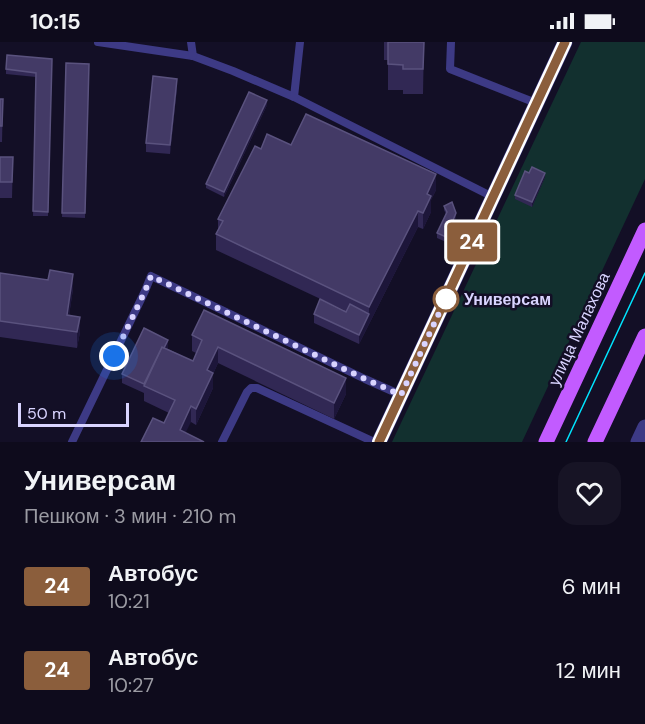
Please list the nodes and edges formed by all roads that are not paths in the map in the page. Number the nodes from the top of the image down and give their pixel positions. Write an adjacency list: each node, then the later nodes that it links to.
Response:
1 (98, 42): 6 (lane)
2 (191, 42): 6 (lane)
3 (300, 42): 7 (lane)
4 (451, 42): 8 (lane)
5 (565, 42): 8 (street)
6 (193, 56): 7 (lane)
7 (294, 97): 9 (lane)
8 (536, 103): 9 (street)
9 (493, 197): 12 (street)
10 (645, 230): 18 (main road, улица Малахова)
11 (645, 336): 19 (main road)
12 (401, 395): 14 (lane); 17 (street)
13 (645, 427): 20 (street)
14 (72, 442)
15 (222, 442): 16 (lane)
16 (374, 442)
17 (379, 442)
18 (546, 442)
19 (596, 442)
20 (638, 442)

